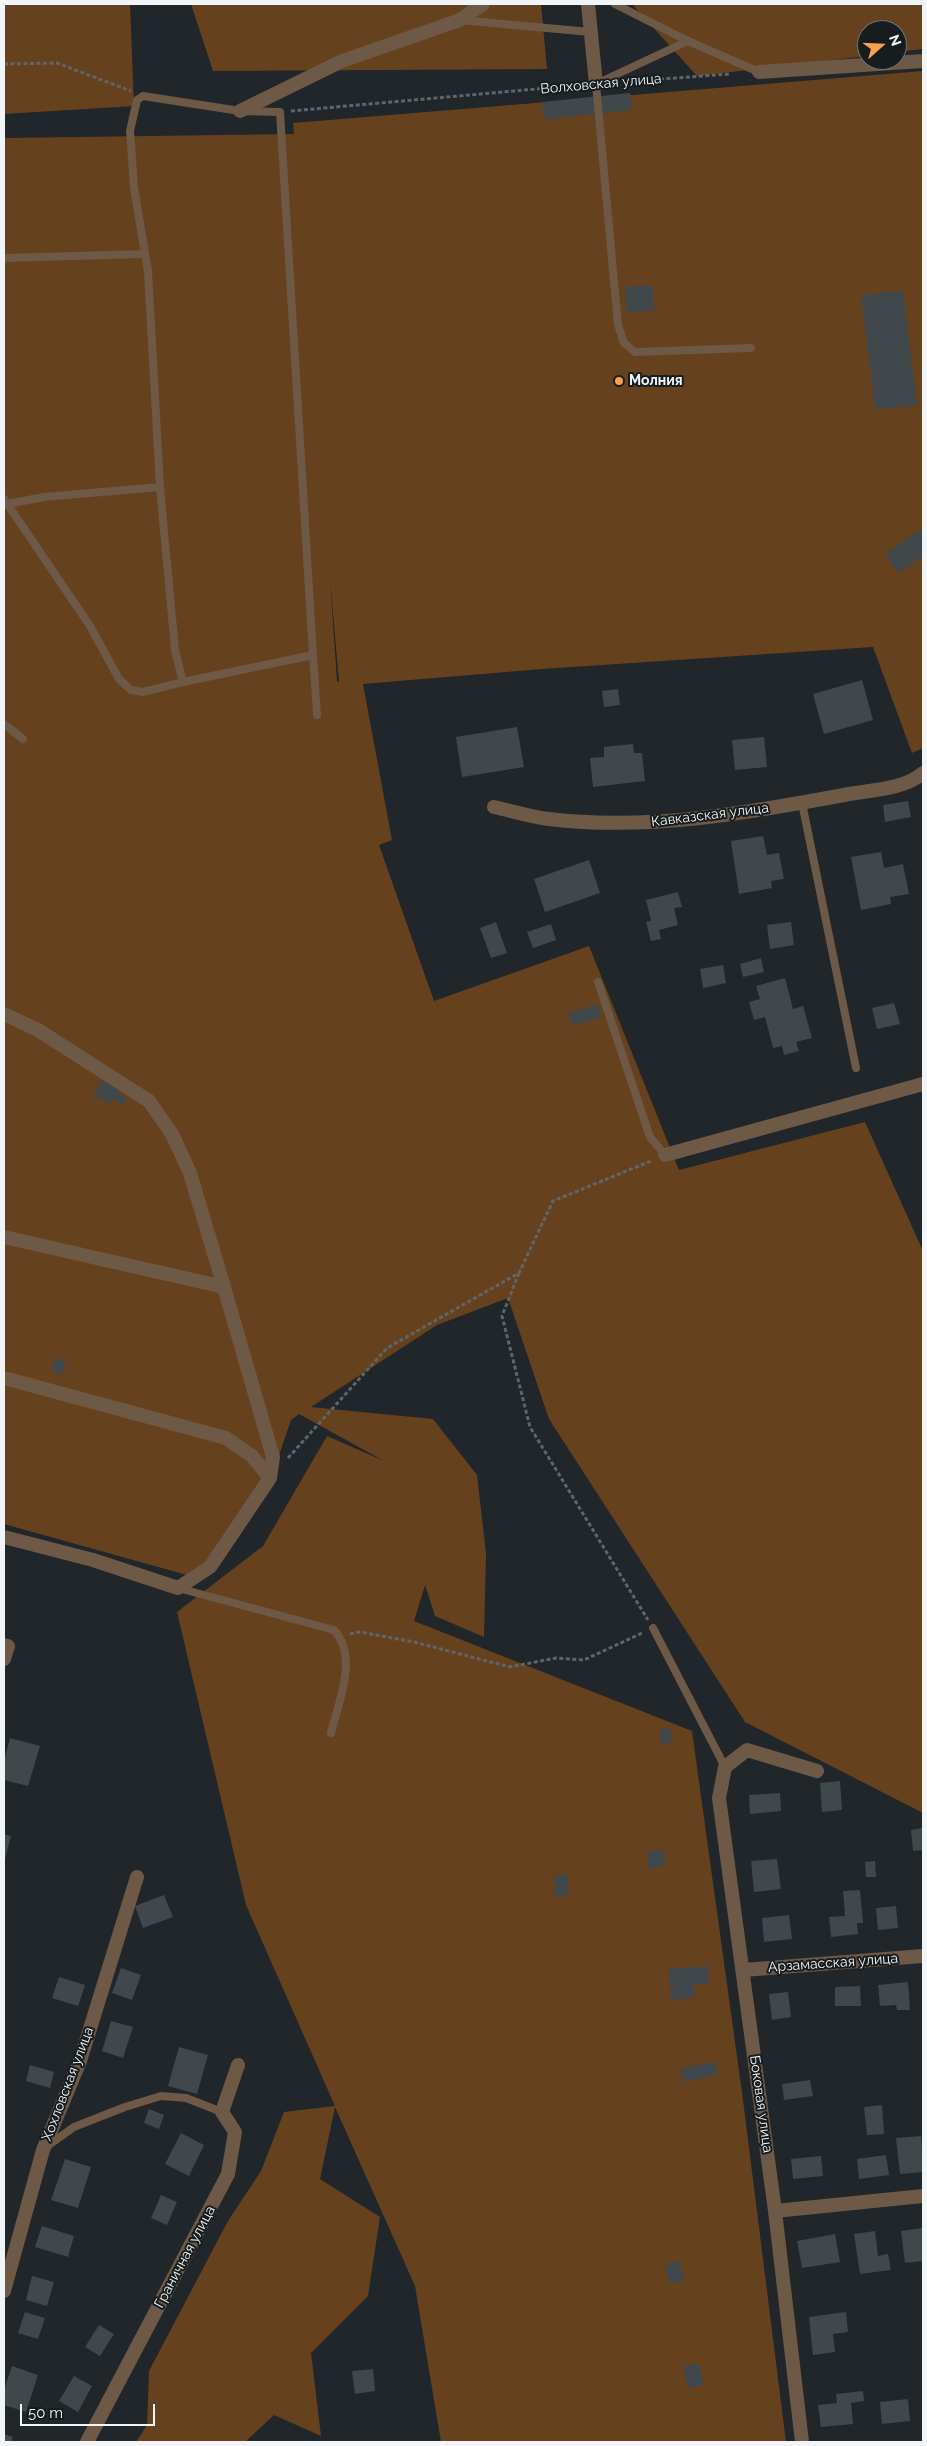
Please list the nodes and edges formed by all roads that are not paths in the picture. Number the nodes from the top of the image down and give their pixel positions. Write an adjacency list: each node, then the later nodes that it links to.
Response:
1 (483, 4): 4 (street)
2 (588, 4): 5 (street)
3 (615, 4): 6 (lane)
4 (460, 20): 5 (lane); 10 (street)
5 (590, 32): 9 (street)
6 (688, 41): 8 (lane); 9 (lane)
7 (923, 61): 8 (street)
8 (759, 72)
9 (596, 84): 13 (lane)
10 (240, 111): 11 (lane); 16 (lane)
11 (145, 254): 12 (lane); 14 (lane)
12 (4, 258)
13 (751, 348)
14 (160, 486): 15 (lane); 17 (lane)
15 (6, 502): 17 (lane)
16 (313, 655): 17 (lane); 18 (lane)
17 (183, 682)
18 (317, 715)
19 (4, 724): 20 (lane)
20 (23, 739)
21 (923, 773): 22 (street, Кавказская улица)
22 (802, 803): 23 (street, Кавказская улица); 26 (lane)
23 (494, 807)
24 (598, 982): 28 (lane)
25 (4, 1014): 30 (street)
26 (856, 1068)
27 (923, 1084): 28 (street)
28 (665, 1155)
29 (4, 1236): 30 (street)
30 (224, 1287): 32 (street)
31 (4, 1378): 32 (street)
32 (270, 1478): 34 (street)
33 (4, 1537): 34 (street)
34 (178, 1588): 38 (lane)
35 (652, 1628): 39 (lane)
36 (4, 1645): 37 (street)
37 (4, 1660)
38 (330, 1733)
39 (725, 1767): 40 (street); 43 (street, Боковая улица)
40 (817, 1771)
41 (137, 1877): 46 (street, Хохловская улица)
42 (923, 1956): 43 (street, Арзамасская улица)
43 (743, 1970): 48 (street, Боковая улица)
44 (238, 2065): 45 (street)
45 (222, 2112): 46 (lane); 50 (street, Граничная улица)
46 (42, 2150): 49 (street, Хохловская улица)
47 (923, 2196): 48 (street)
48 (775, 2211): 51 (street, Боковая улица)
49 (4, 2291)
50 (87, 2442)
51 (802, 2442)

